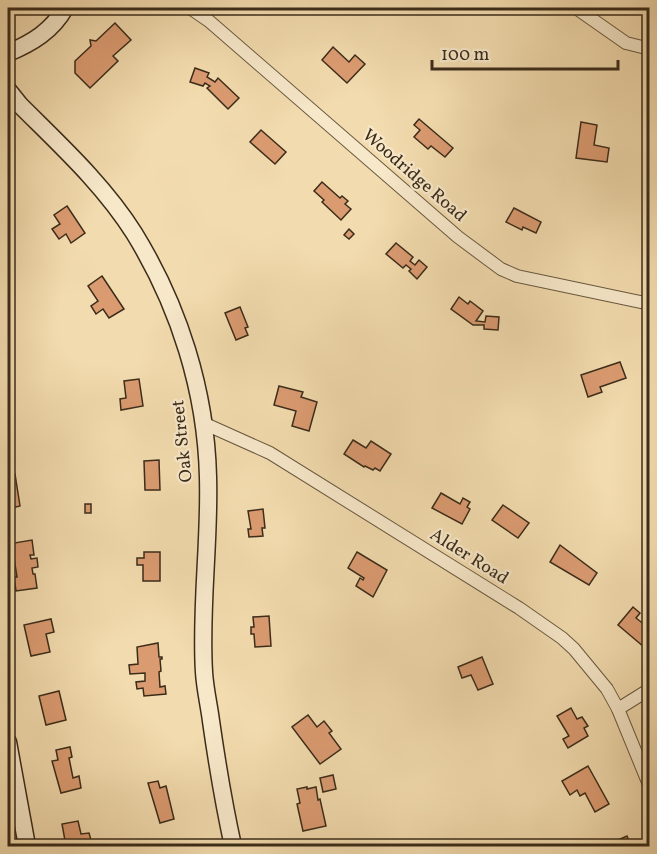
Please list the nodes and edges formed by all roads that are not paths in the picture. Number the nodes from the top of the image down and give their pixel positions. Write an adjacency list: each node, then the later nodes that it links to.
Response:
1 (65, 8): 5 (street)
2 (190, 8): 7 (street, Woodridge Road)
3 (576, 8): 4 (street)
4 (650, 49)
5 (8, 53)
6 (8, 90): 8 (street, Oak Street)
7 (650, 304)
8 (202, 423): 10 (street, Alder Road); 14 (street, Oak Street)
9 (650, 688): 10 (street)
10 (618, 709): 12 (street, Alder Road)
11 (8, 742): 13 (street)
12 (650, 788)
13 (27, 846)
14 (232, 846)

